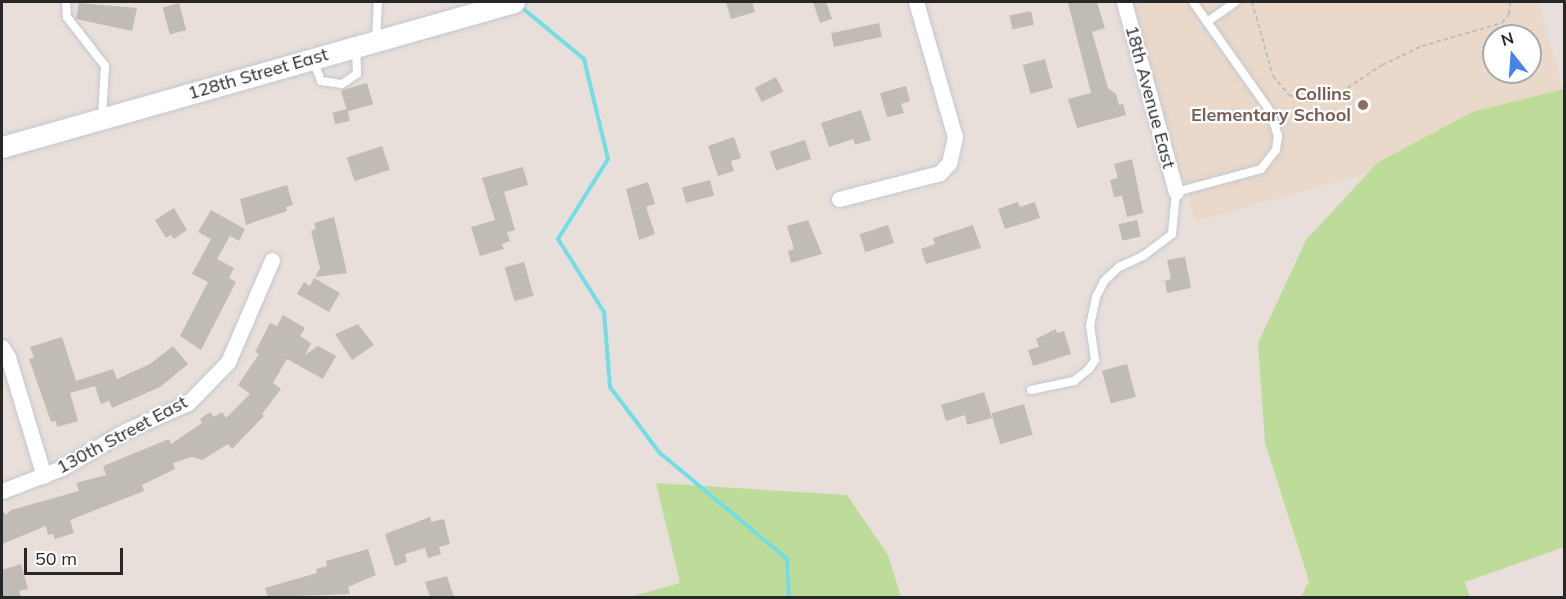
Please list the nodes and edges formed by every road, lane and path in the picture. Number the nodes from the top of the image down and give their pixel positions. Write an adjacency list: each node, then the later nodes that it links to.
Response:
1 (66, 2): 14 (lane)
2 (378, 2): 11 (lane)
3 (514, 2): 11 (street, 128th Street East)
4 (916, 2): 17 (street)
5 (1124, 2): 16 (street, 18th Avenue East)
6 (1193, 2): 10 (lane)
7 (1236, 2): 10 (lane)
8 (1252, 2): 9 (path)
9 (1510, 2)
10 (1207, 22): 16 (lane)
11 (376, 40): 12 (street, 128th Street East)
12 (355, 46): 13 (street, 128th Street East); 13 (lane)
13 (312, 58): 14 (street, 128th Street East)
14 (102, 118): 15 (street, 128th Street East)
15 (2, 147)
16 (1176, 192): 20 (lane)
17 (839, 199)
18 (272, 260): 21 (street, 130th Street East)
19 (2, 347): 21 (street)
20 (1031, 390)
21 (44, 476): 22 (street, 130th Street East)
22 (2, 491)

